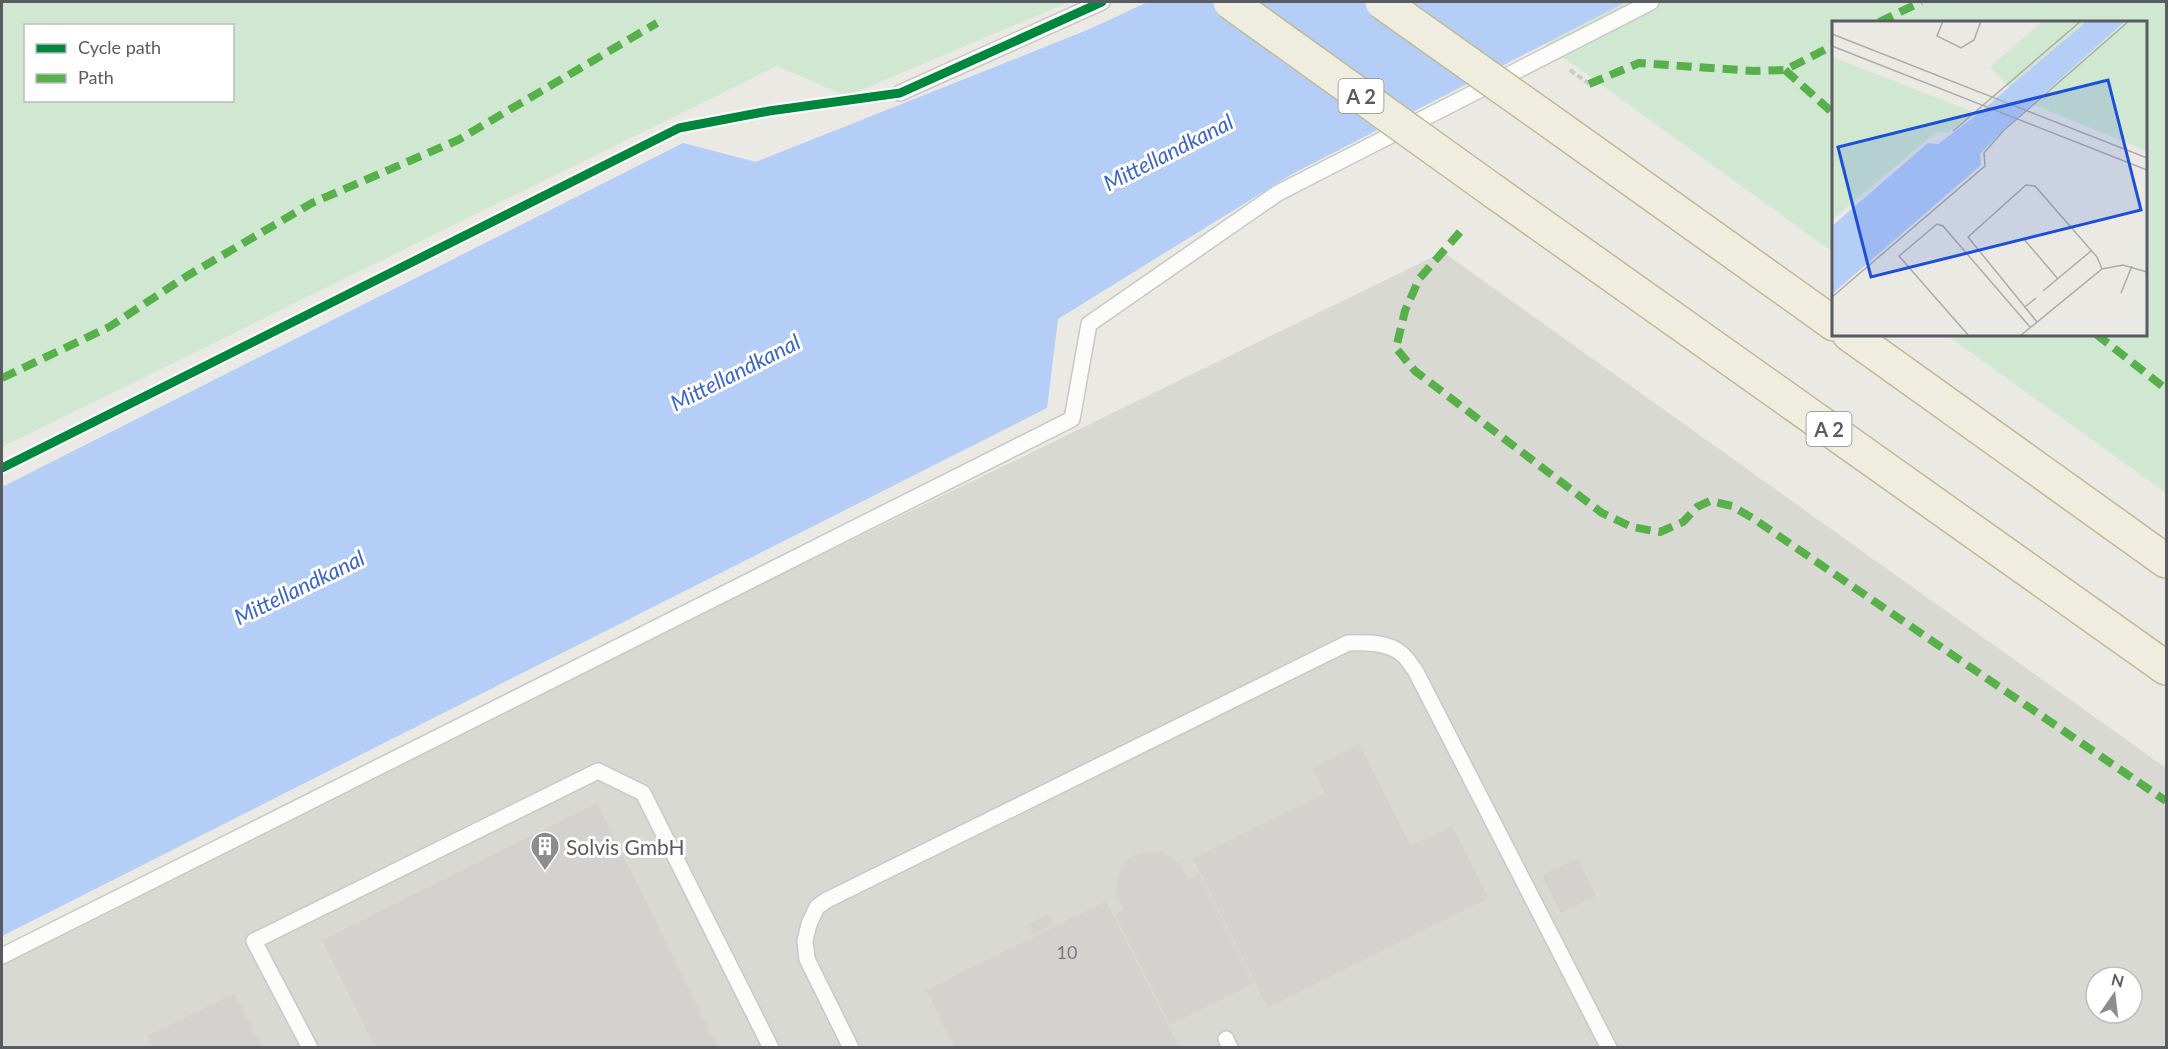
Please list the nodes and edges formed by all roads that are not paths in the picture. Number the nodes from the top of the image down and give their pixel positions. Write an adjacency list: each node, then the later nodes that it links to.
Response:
1 (1102, 2): 5 (lane)
2 (1230, 2): 9 (highway, A 2, bridge)
3 (1382, 2): 6 (highway, bridge)
4 (1651, 2): 10 (lane)
5 (900, 93)
6 (1832, 323)
7 (1852, 336): 8 (highway)
8 (2166, 561)
9 (2166, 668)
10 (2, 956)
11 (310, 1047): 12 (lane)
12 (771, 1047)
13 (851, 1047): 14 (lane)
14 (1609, 1047)

